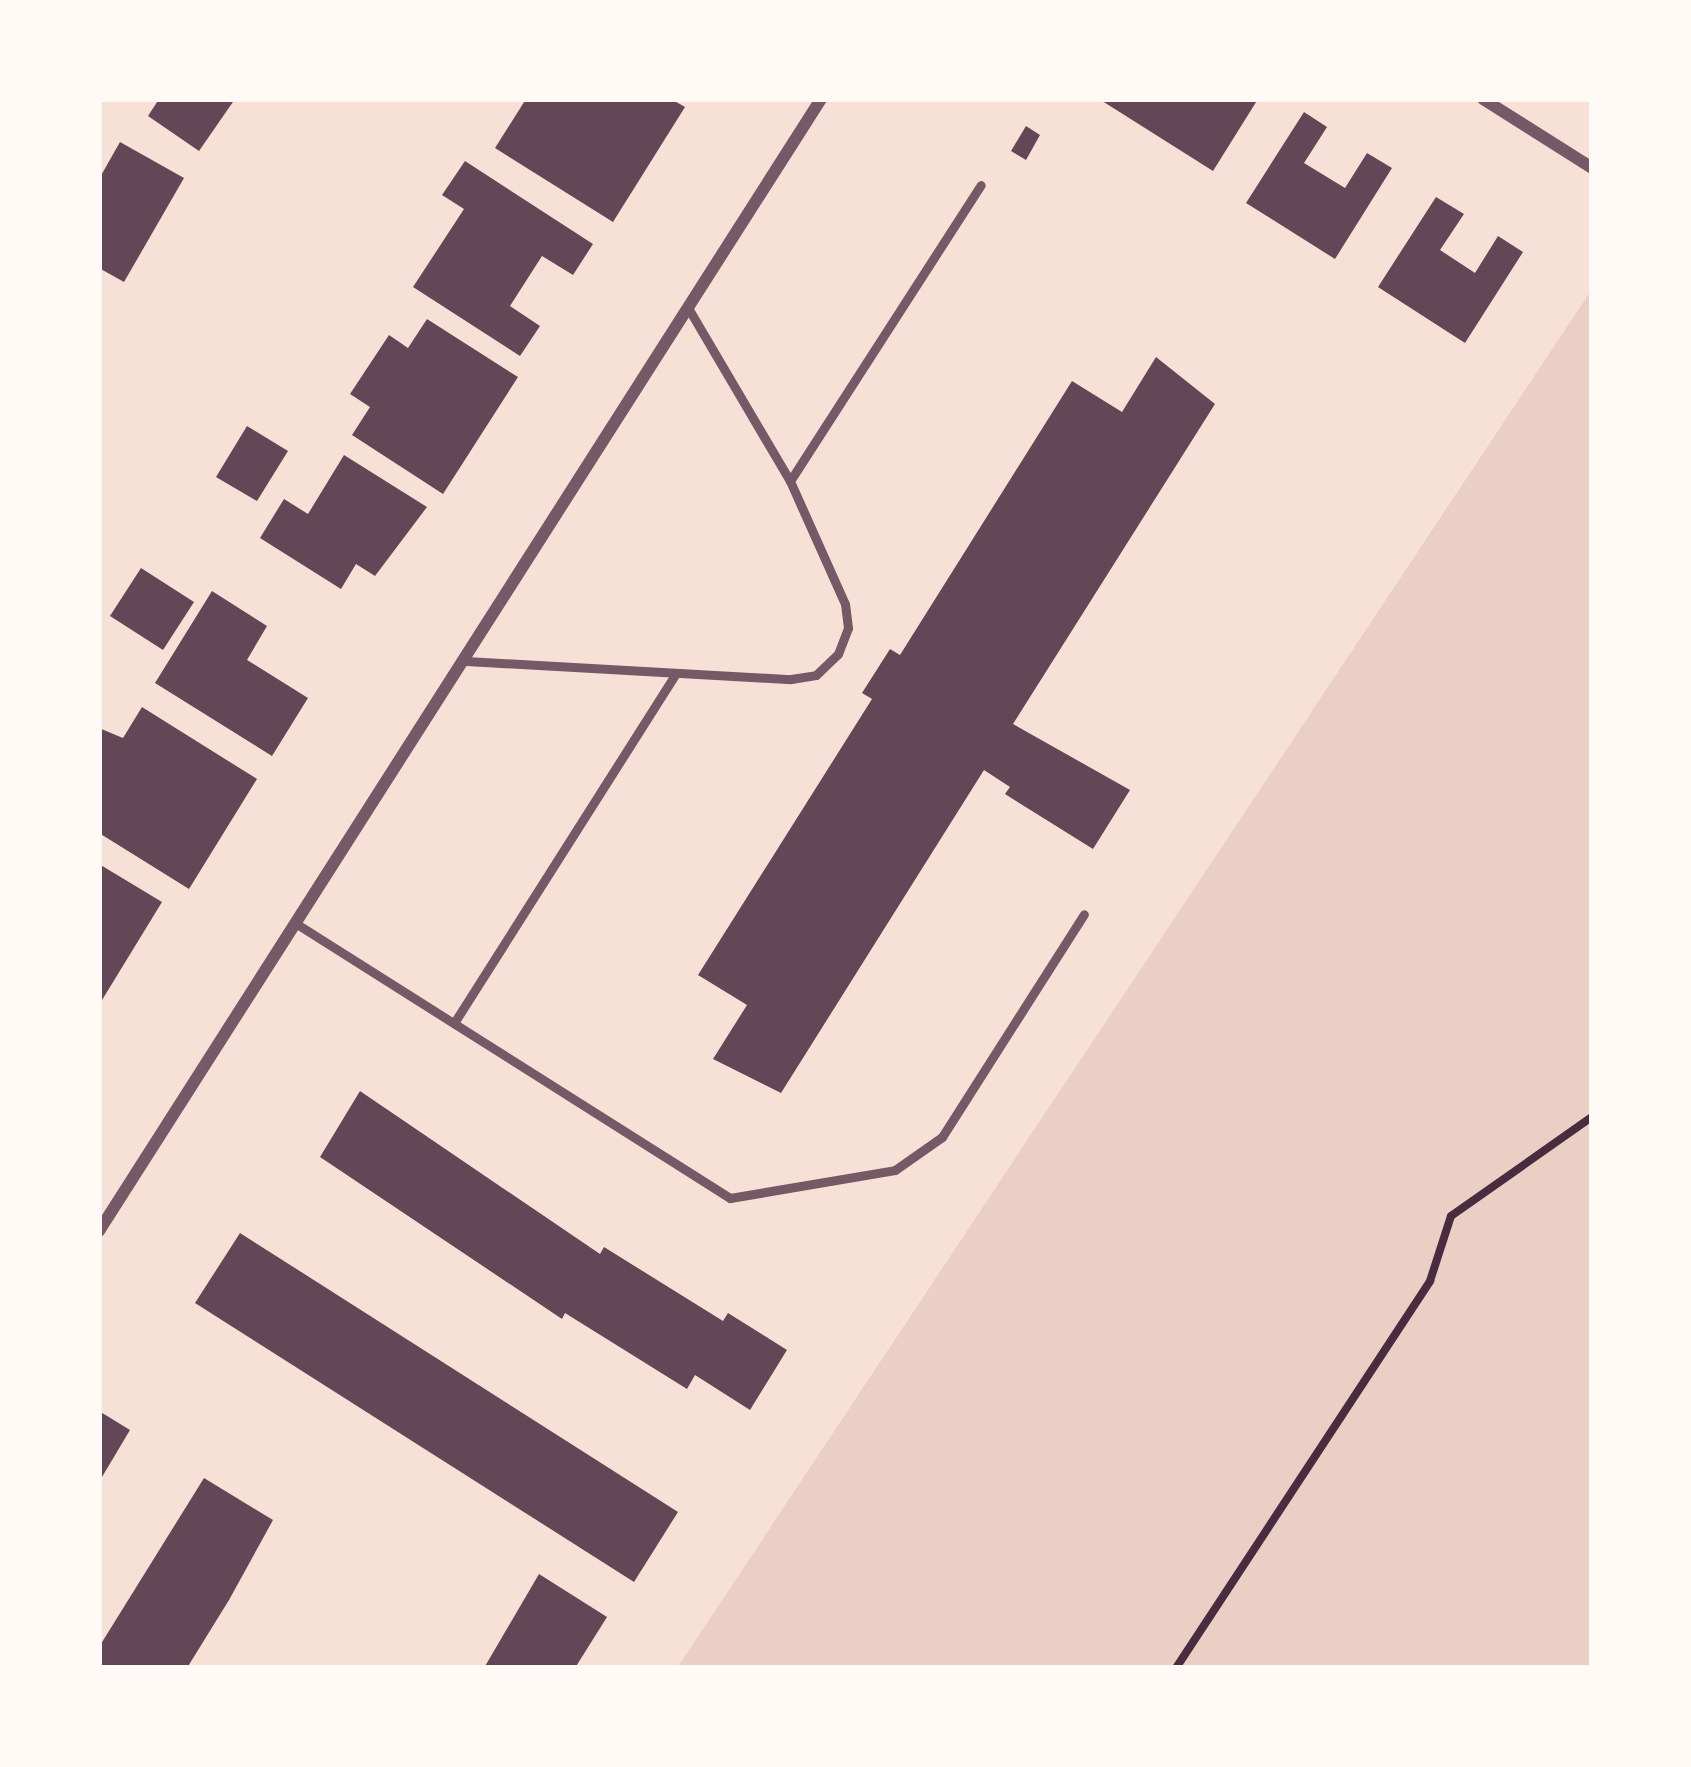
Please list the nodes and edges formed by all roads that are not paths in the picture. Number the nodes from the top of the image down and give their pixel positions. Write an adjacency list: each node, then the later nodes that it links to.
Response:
1 (821, 99): 5 (street)
2 (1483, 99): 3 (street)
3 (1592, 168)
4 (981, 184): 6 (lane)
5 (688, 308): 6 (lane); 7 (street)
6 (790, 481): 8 (lane)
7 (466, 662): 8 (lane); 10 (street)
8 (676, 675): 11 (lane)
9 (1084, 914): 11 (lane)
10 (300, 926): 11 (lane); 12 (street)
11 (454, 1023)
12 (99, 1231)

